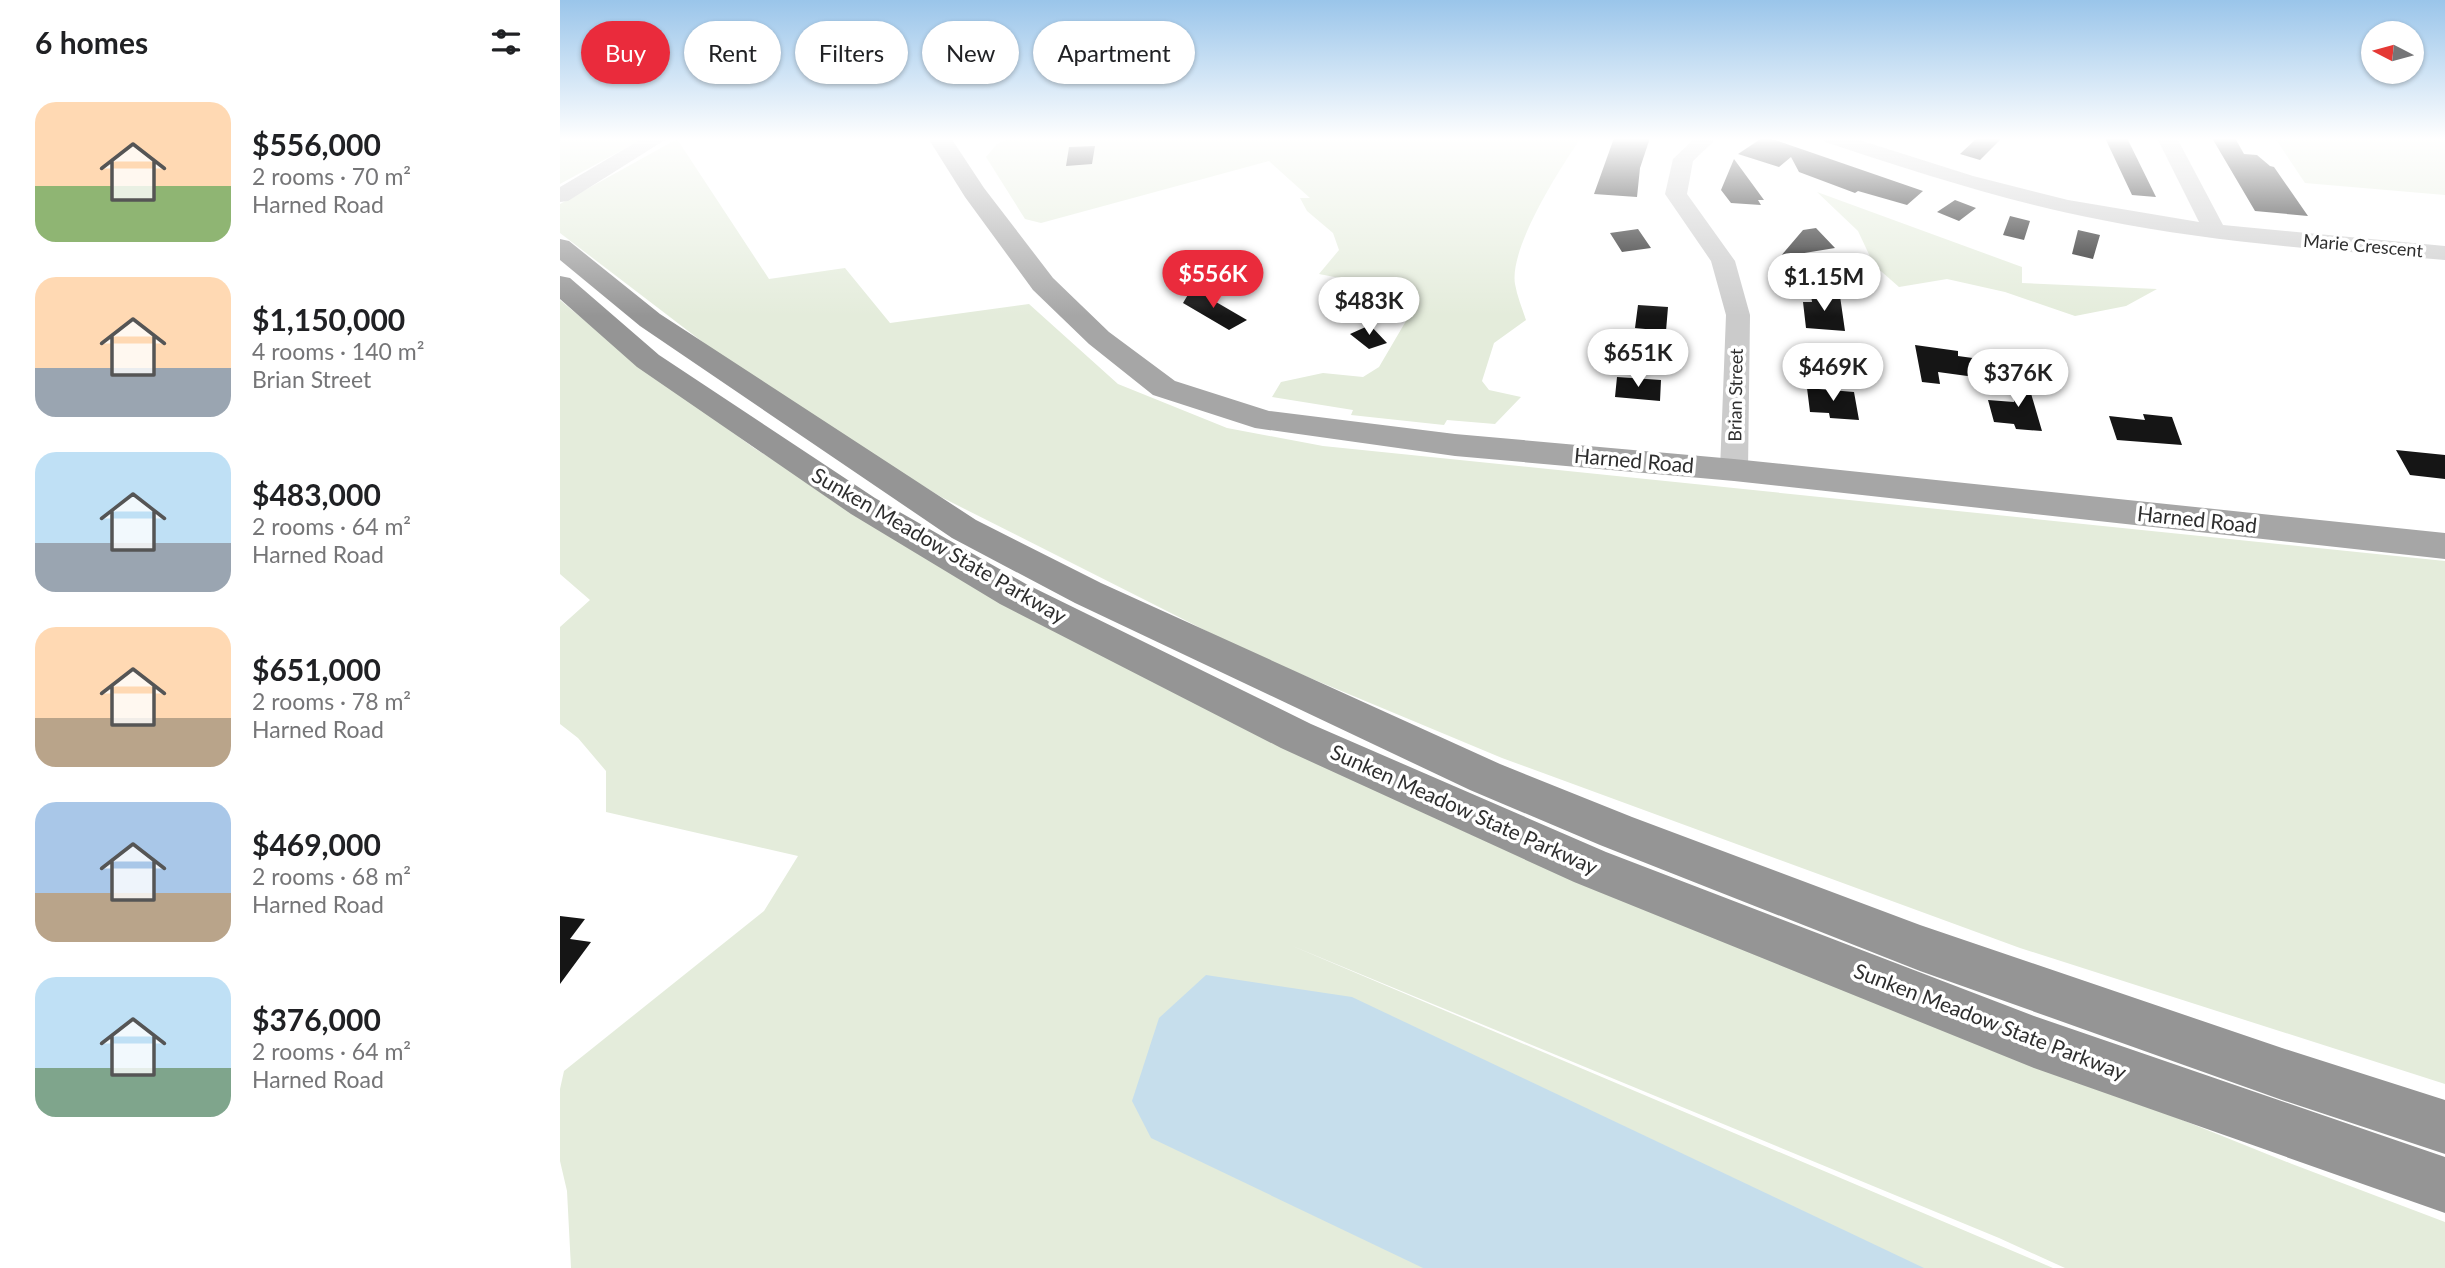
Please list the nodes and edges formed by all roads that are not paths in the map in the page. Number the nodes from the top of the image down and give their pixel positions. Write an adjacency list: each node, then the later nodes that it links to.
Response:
1 (978, 197): 9 (main road, Harned Road)
2 (1678, 197): 9 (street, Brian Street)
3 (2027, 197): 5 (street, Marie Crescent)
4 (2198, 197): 5 (street)
5 (2216, 233): 7 (street, Marie Crescent)
6 (560, 247): 11 (highway, Sunken Meadow State Parkway)
7 (2445, 253)
8 (560, 284): 14 (highway, Sunken Meadow State Parkway)
9 (1734, 470): 10 (main road, Harned Road)
10 (2445, 546)
11 (2282, 1074): 12 (highway); 13 (highway, Sunken Meadow State Parkway)
12 (2445, 1110)
13 (2445, 1127)
14 (2283, 1130): 15 (highway, Sunken Meadow State Parkway); 16 (highway)
15 (2445, 1185)
16 (2445, 1205)

